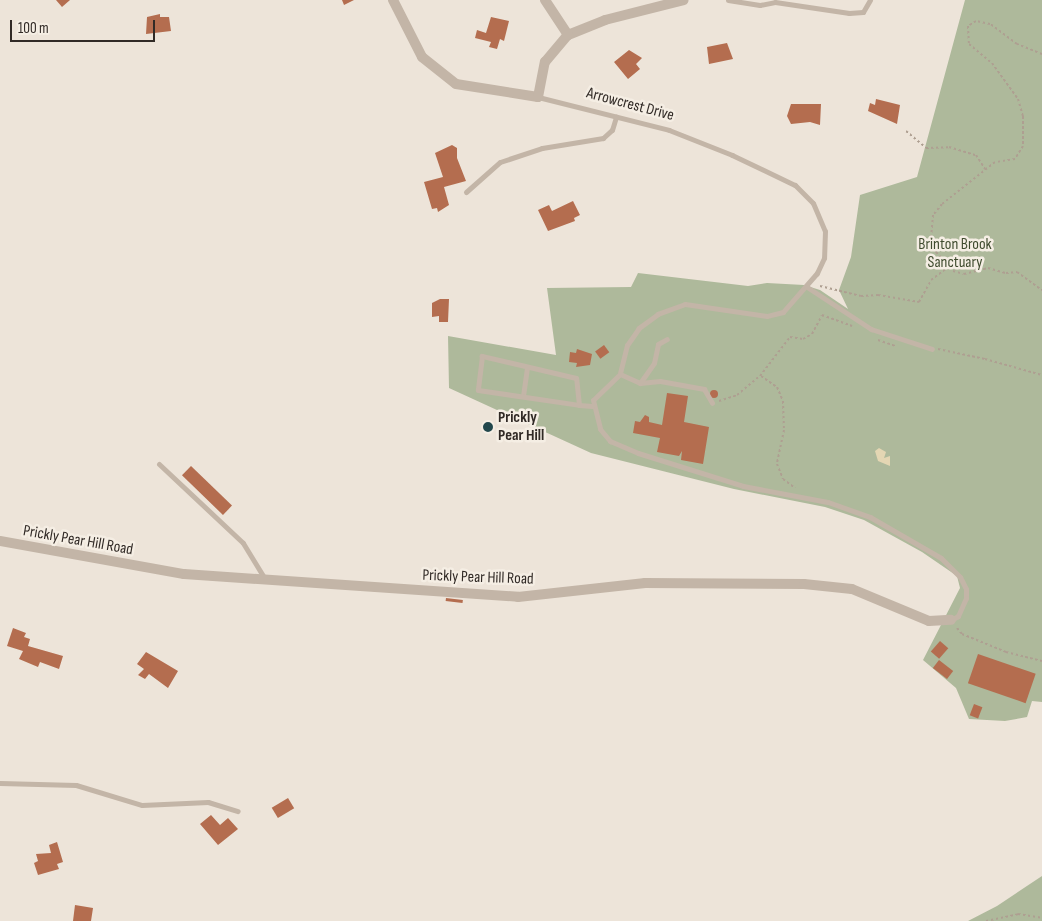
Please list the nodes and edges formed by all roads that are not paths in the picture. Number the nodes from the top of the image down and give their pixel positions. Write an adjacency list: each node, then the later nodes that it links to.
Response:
1 (393, 0): 8 (street, Arrowcrest Drive)
2 (545, 0): 7 (street)
3 (684, 0): 7 (street)
4 (732, 0): 6 (lane)
5 (870, 0): 6 (lane)
6 (775, 1)
7 (568, 35): 8 (street)
8 (538, 97): 9 (lane, Arrowcrest Drive)
9 (616, 117): 10 (lane); 11 (lane, Arrowcrest Drive)
10 (466, 192)
11 (809, 285): 13 (lane); 15 (lane)
12 (667, 340): 16 (lane)
13 (932, 349)
14 (527, 367): 17 (lane); 17 (lane); 19 (lane)
15 (620, 374): 16 (lane); 20 (lane)
16 (640, 383): 18 (lane)
17 (522, 396): 19 (lane)
18 (712, 403)
19 (579, 404): 20 (lane)
20 (592, 406): 24 (lane)
21 (159, 464): 23 (lane)
22 (0, 541): 23 (street, Prickly Pear Hill Road)
23 (265, 580): 24 (street, Prickly Pear Hill Road)
24 (951, 620)
25 (0, 783): 26 (lane)
26 (238, 811)

